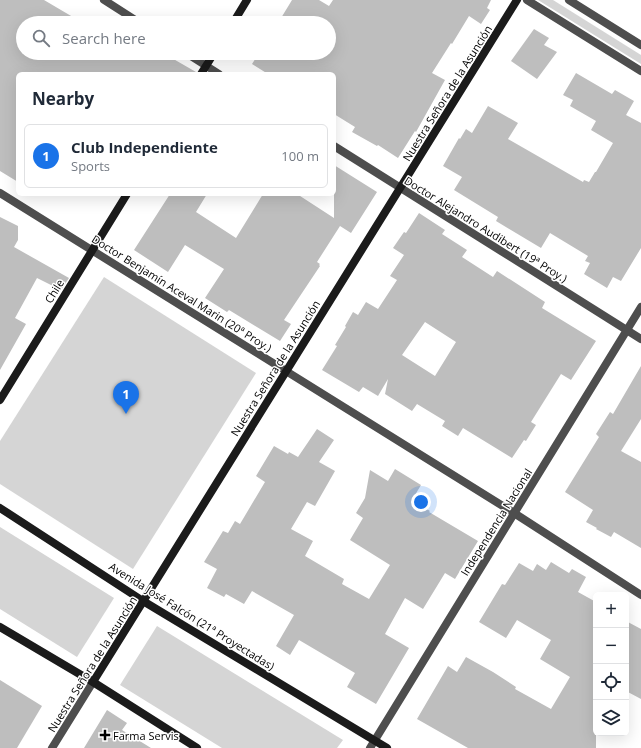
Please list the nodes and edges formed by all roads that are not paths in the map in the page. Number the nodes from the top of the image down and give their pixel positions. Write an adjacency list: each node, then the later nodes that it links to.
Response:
1 (104, 0): 6 (street)
2 (247, 0): 7 (street)
3 (517, 0): 16 (street, Nuestra Señora de la Asunción)
4 (527, 0): 12 (street)
5 (569, 0): 8 (street)
6 (129, 16)
7 (237, 16)
8 (641, 45)
9 (197, 60): 11 (street)
10 (210, 60): 11 (street)
11 (206, 66): 13 (street); 14 (street)
12 (641, 70)
13 (202, 72)
14 (216, 72)
15 (336, 147): 16 (street, Doctor Alejandro Audibert (19ª Proy.))
16 (400, 188): 21 (street, Doctor Alejandro Audibert (19ª Proy.)); 23 (street, Nuestra Señora de la Asunción)
17 (0, 193): 19 (street, Doctor Benjamín Aceval Marin (20ª Proy.))
18 (126, 196): 19 (street, Chile)
19 (92, 250): 23 (street, Doctor Benjamín Aceval Marin (20ª Proy.)); 24 (street, Chile)
20 (641, 307): 21 (street, Independencia Nacional)
21 (627, 330): 22 (street, Doctor Alejandro Audibert (19ª Proy.)); 26 (street, Independencia Nacional)
22 (641, 339)
23 (286, 371): 26 (street, Doctor Benjamín Aceval Marin (20ª Proy.)); 28 (street, Nuestra Señora de la Asunción)
24 (0, 400)
25 (0, 508): 28 (street, Avenida José Falcón (21ª Proyectadas))
26 (514, 513): 27 (street, Doctor Benjamín Aceval Marin (20ª Proy.)); 31 (street, Independencia Nacional)
27 (641, 595)
28 (143, 601): 30 (street, Nuestra Señora de la Asunción); 31 (street, Avenida José Falcón (21ª Proyectadas))
29 (0, 627): 30 (street)
30 (93, 682): 32 (street, Nuestra Señora de la Asunción); 33 (street)
31 (375, 740): 34 (street, Independencia Nacional); 35 (street, Avenida José Falcón (21ª Proyectadas))
32 (52, 748)
33 (197, 748)
34 (370, 748)
35 (387, 748)

